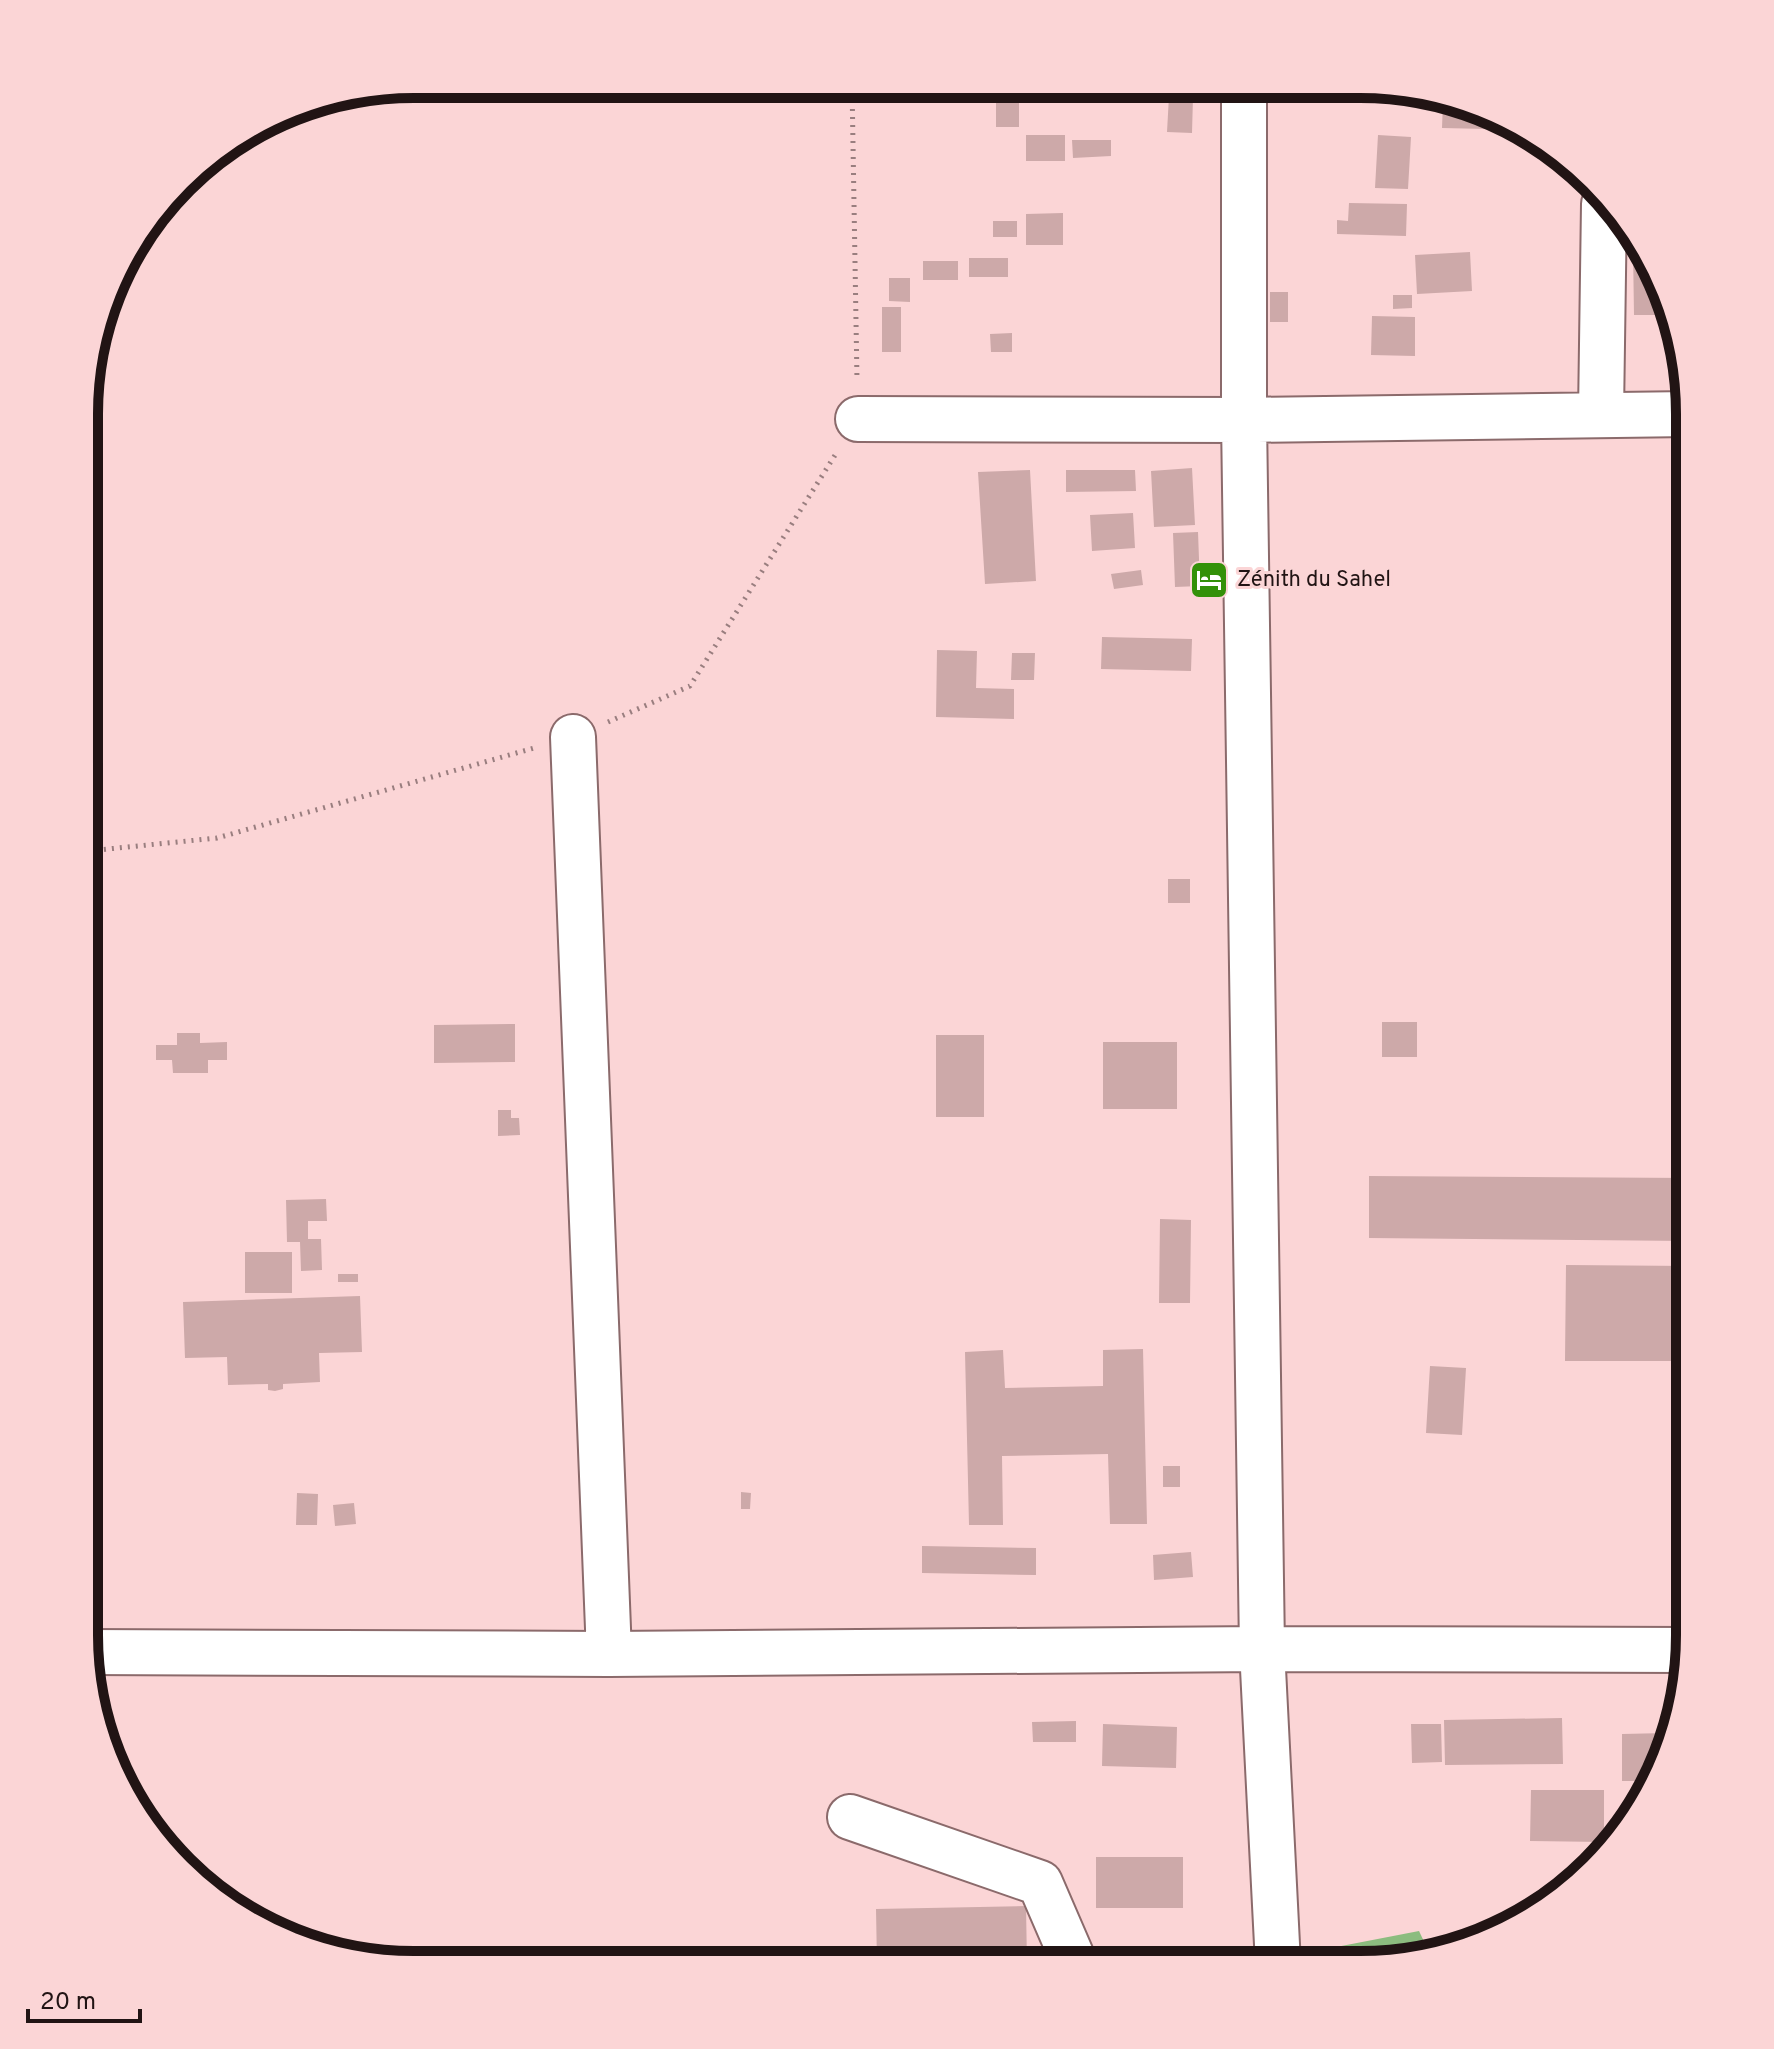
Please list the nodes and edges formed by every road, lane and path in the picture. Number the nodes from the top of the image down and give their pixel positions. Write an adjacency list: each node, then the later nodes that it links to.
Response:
1 (852, 98): 6 (path)
2 (1244, 98): 7 (street)
3 (1604, 213): 4 (street)
4 (1601, 414): 5 (street); 7 (street)
5 (1676, 414)
6 (858, 419): 7 (street); 8 (path)
7 (1244, 420): 10 (street)
8 (573, 737): 9 (path); 13 (street)
9 (98, 850)
10 (1262, 1649): 11 (street); 13 (street); 16 (street)
11 (1675, 1650)
12 (99, 1652): 13 (street)
13 (609, 1654)
14 (850, 1817): 15 (street)
15 (1069, 1951)
16 (1277, 1951)

